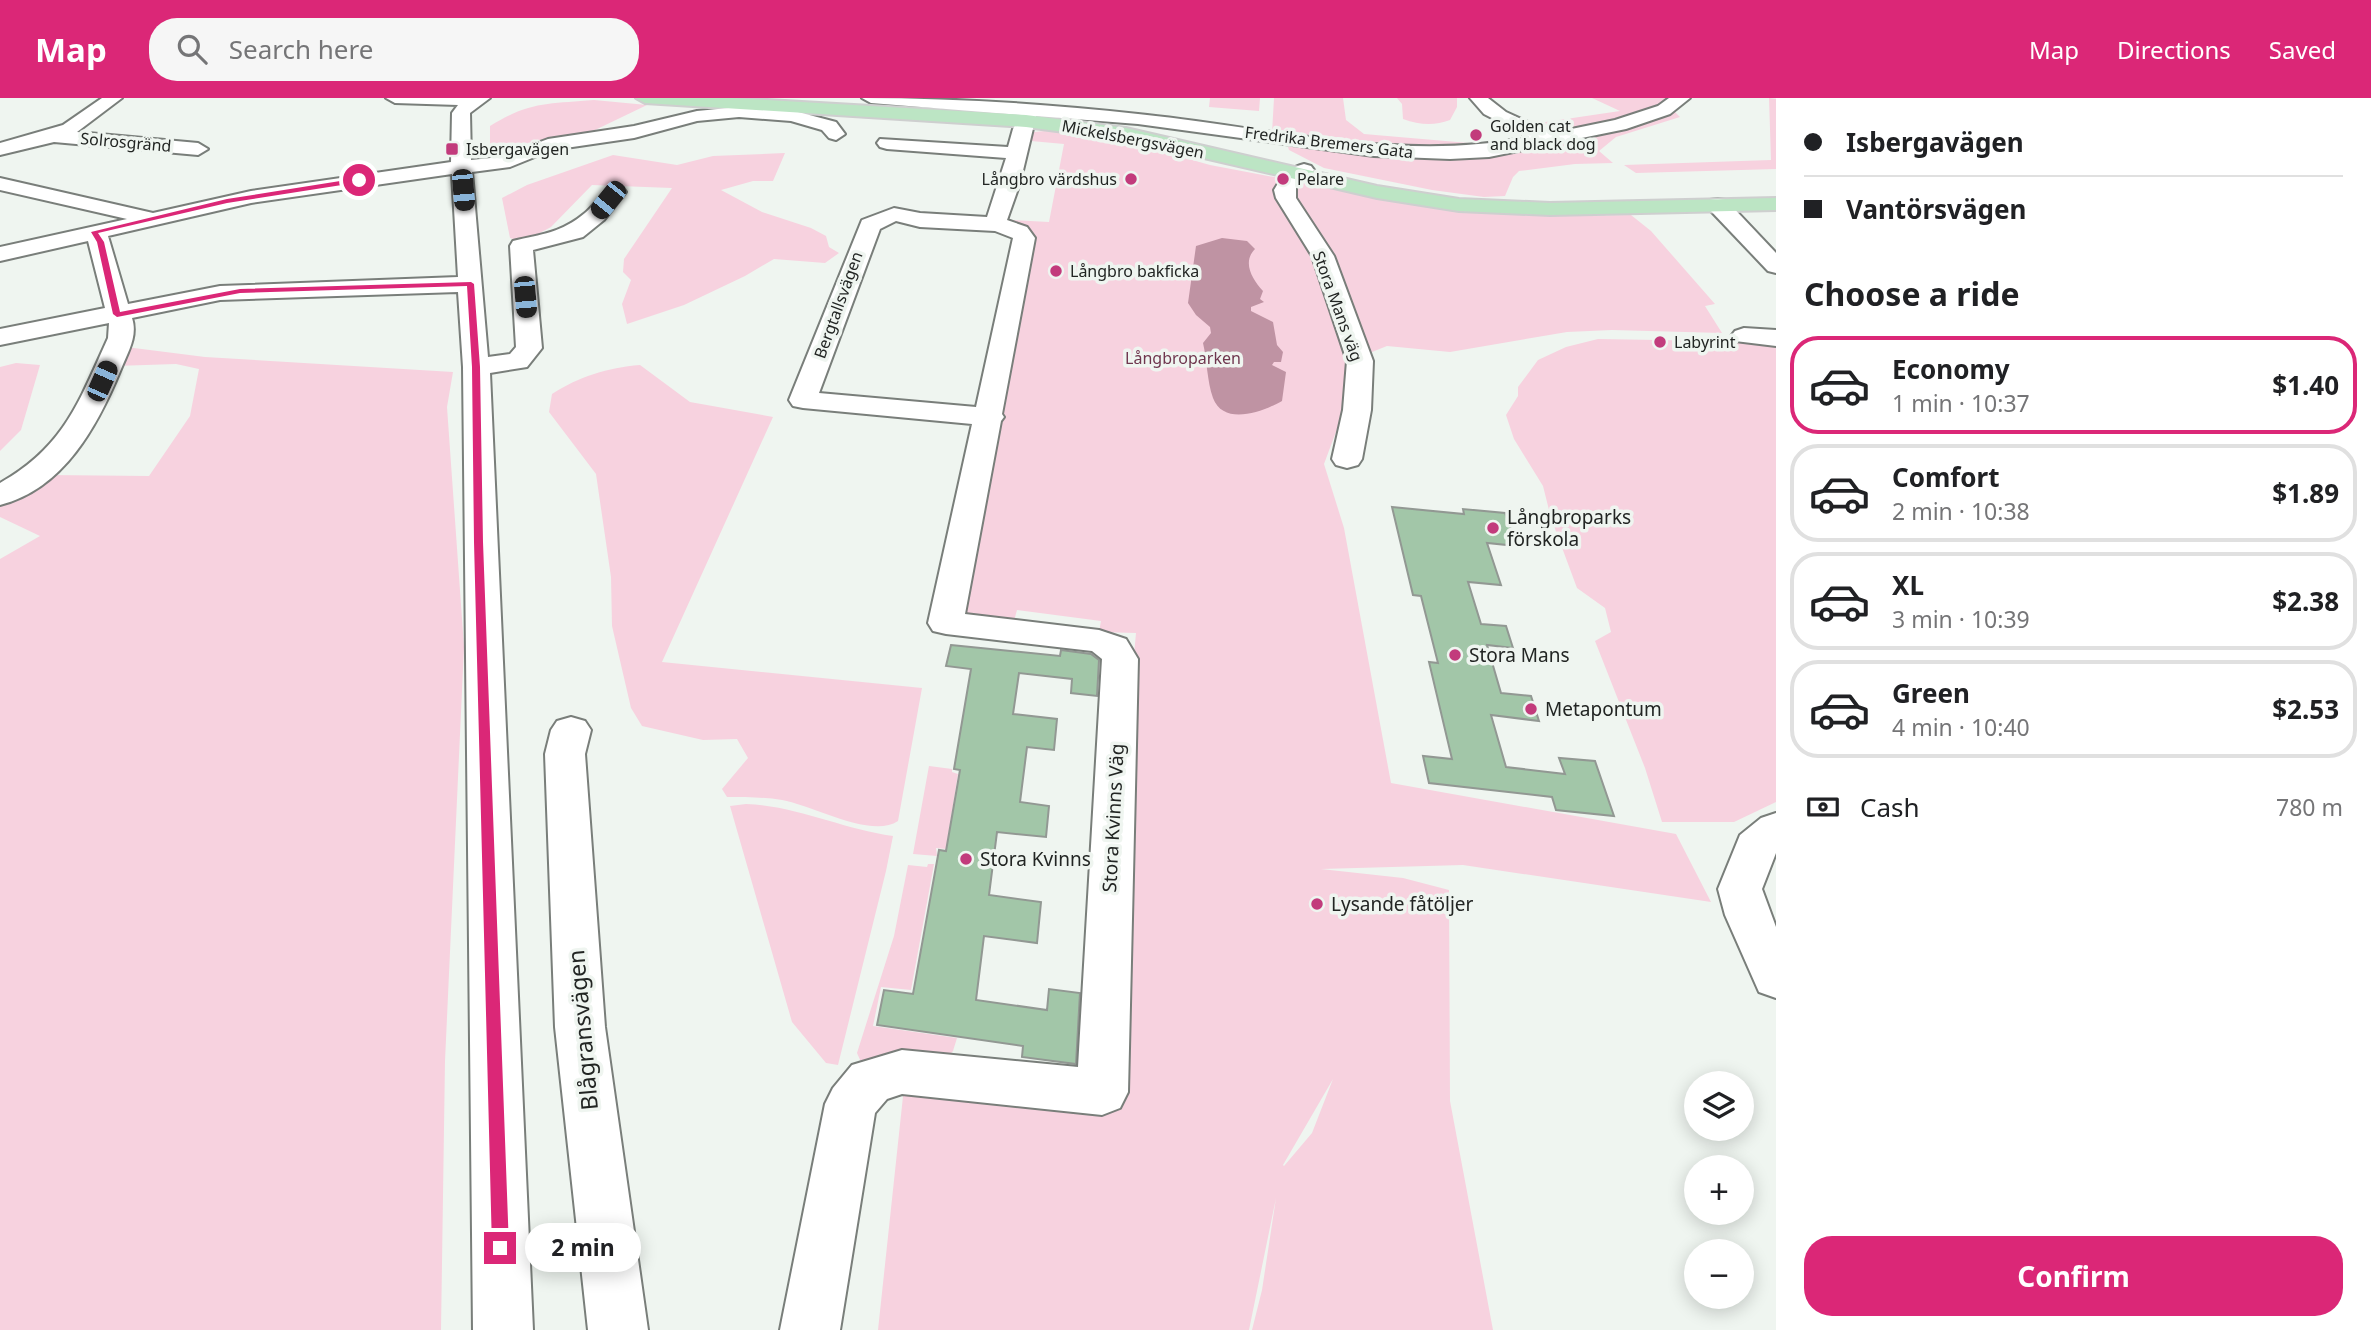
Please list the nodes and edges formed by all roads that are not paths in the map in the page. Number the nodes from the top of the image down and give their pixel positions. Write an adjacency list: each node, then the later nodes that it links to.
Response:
1 (113, 98): 14 (street)
2 (395, 98): 9 (street)
3 (645, 98): 10 (main road, Mickelsbergsvägen)
4 (701, 98): 10 (main road, Mickelsbergsvägen)
5 (871, 98): 11 (street, Fredrika Bremers Gata)
6 (1142, 98): 11 (street)
7 (1479, 98): 15 (street)
8 (1681, 98): 15 (street, Fredrika Bremers Gata)
9 (478, 99): 21 (street)
10 (1027, 119): 11 (main road, Mickelsbergsvägen); 20 (street)
11 (1132, 128): 15 (street, Fredrika Bremers Gata); 22 (main road, Mickelsbergsvägen)
12 (634, 132): 13 (street); 16 (street); 21 (street)
13 (836, 134)
14 (54, 136): 18 (street); 19 (street, Solrosgränd)
15 (1548, 138)
16 (674, 139)
17 (887, 143): 20 (street)
18 (0, 149)
19 (198, 149)
20 (1016, 153): 28 (street)
21 (462, 167): 27 (street); 32 (street)
22 (1301, 173): 26 (main road, Mickelsbergsvägen); 39 (street, Stora Mans väg)
23 (0, 184): 27 (street)
24 (616, 192): 37 (street)
25 (1776, 204): 26 (main road, Mickelsbergsvägen)
26 (1717, 205): 31 (street)
27 (152, 218): 29 (street)
28 (995, 225): 38 (street, Stora Kvinns Väg); 38 (street, Bergtallsvägen)
29 (94, 232): 30 (street); 33 (street)
30 (0, 254)
31 (1776, 267)
32 (471, 284): 33 (street); 37 (street)
33 (117, 314): 35 (street); 40 (street)
34 (1744, 336): 36 (street)
35 (0, 337)
36 (1776, 338)
37 (476, 367): 44 (street)
38 (990, 417): 46 (street, Stora Kvinns Väg)
39 (1347, 459)
40 (0, 496)
41 (571, 730): 45 (street, Blågransvägen)
42 (1776, 829): 43 (street)
43 (1776, 978)
44 (503, 1330)
45 (618, 1330)
46 (810, 1330)

